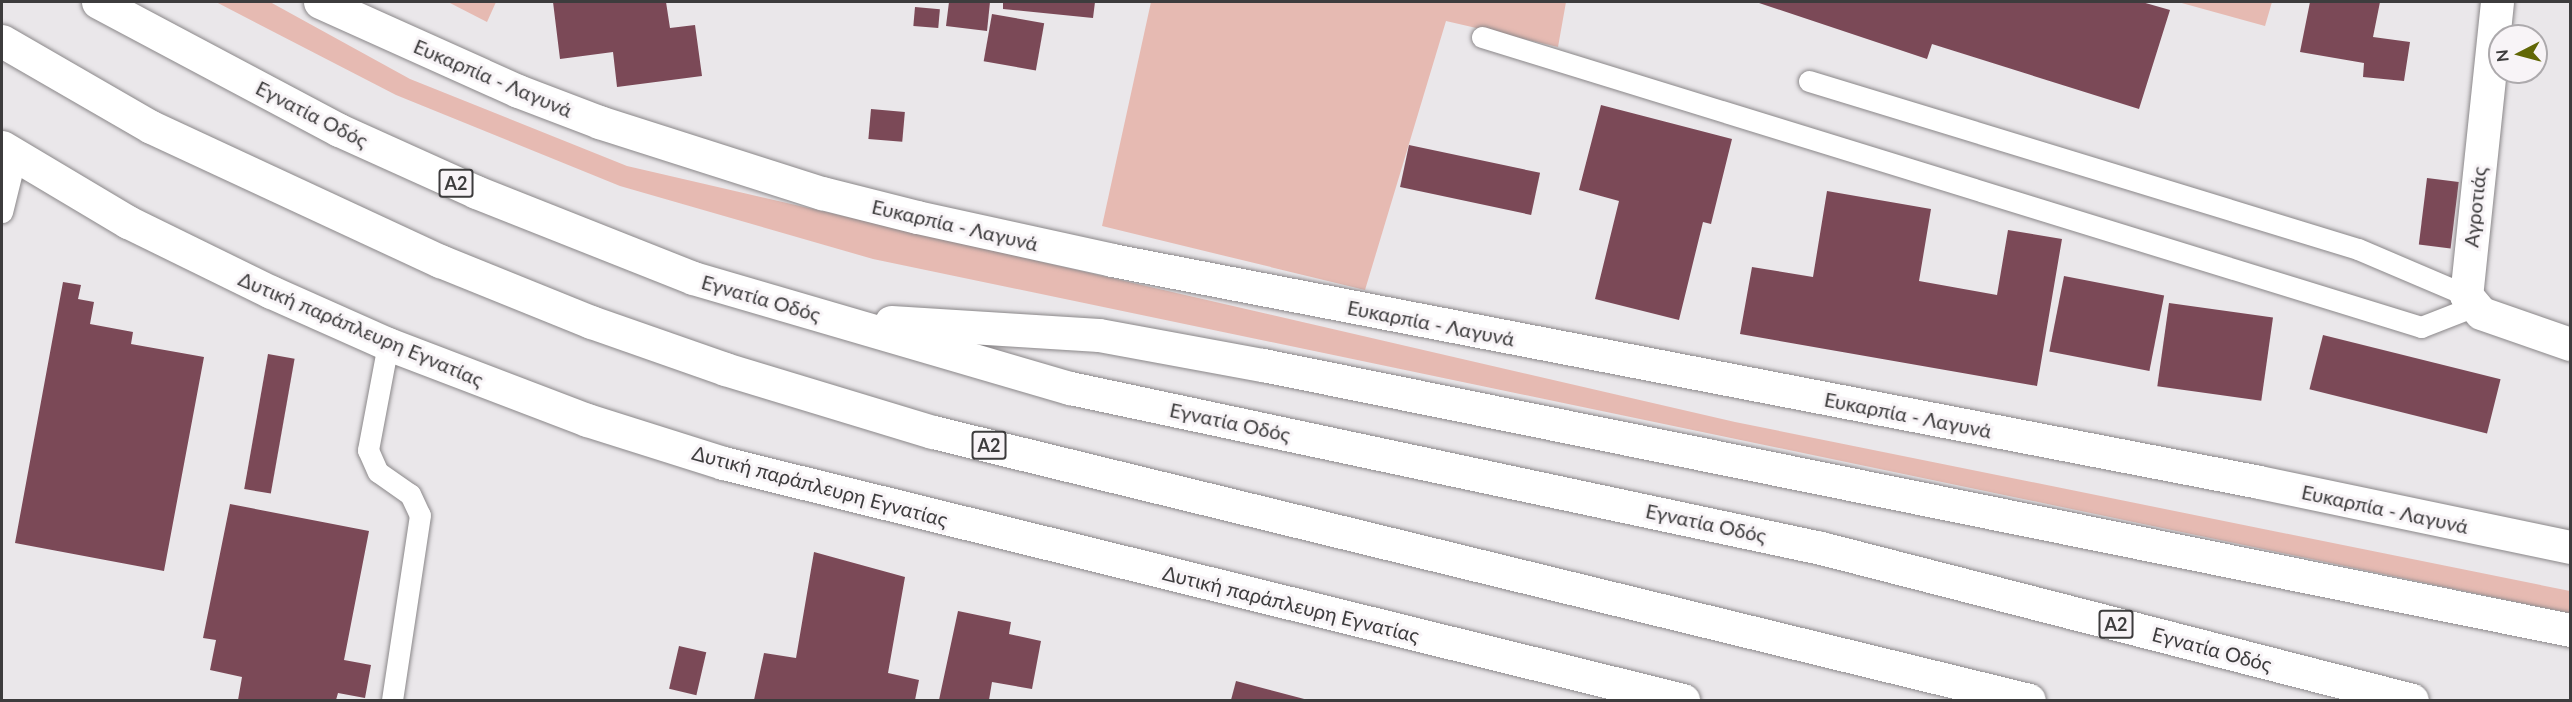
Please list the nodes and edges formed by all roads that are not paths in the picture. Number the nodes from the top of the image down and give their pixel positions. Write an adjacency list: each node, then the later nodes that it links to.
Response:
1 (98, 2): 10 (main road, Εγνατία Οδός / Α2)
2 (320, 2): 13 (main road, Ευκαρπία - Λαγυνά)
3 (2497, 2): 9 (main road, Αγροτιάς)
4 (1482, 37): 9 (lane)
5 (2, 41): 17 (main road, Α2)
6 (1809, 81): 9 (lane)
7 (6, 154): 8 (lane); 11 (main road, Δυτική παράπλευρη Εγνατίας)
8 (2, 212)
9 (2469, 301): 12 (main road)
10 (833, 318): 14 (main road); 18 (main road, Εγνατία Οδός / Α2)
11 (388, 344): 15 (lane); 16 (main road, Δυτική παράπλευρη Εγνατίας)
12 (2571, 344)
13 (2571, 547)
14 (2571, 630)
15 (392, 700)
16 (1683, 700)
17 (2029, 700)
18 (2412, 700)

